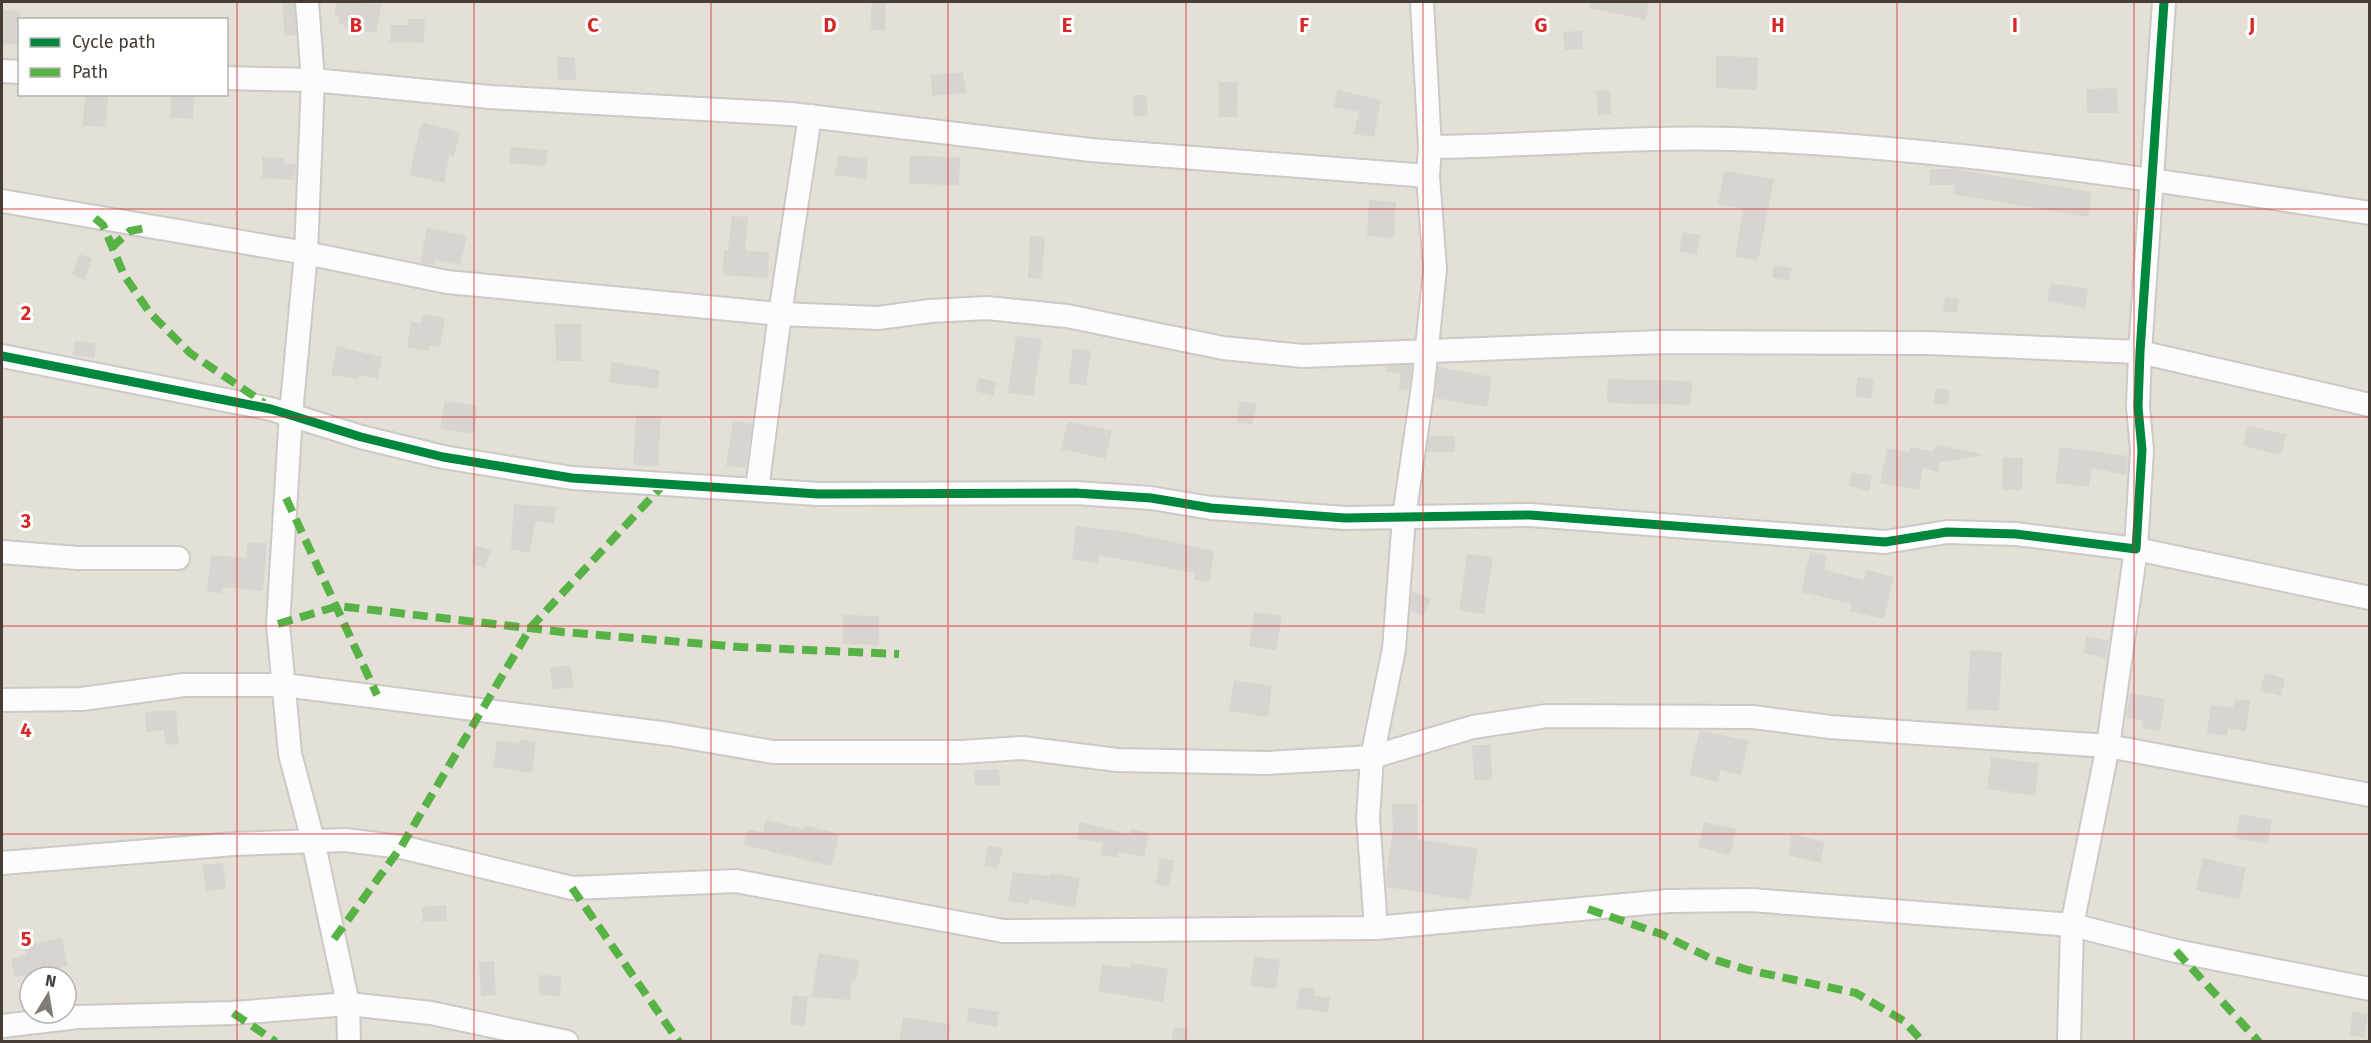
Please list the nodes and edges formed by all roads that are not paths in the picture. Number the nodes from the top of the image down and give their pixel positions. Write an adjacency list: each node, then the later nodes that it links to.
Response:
1 (307, 2): 7 (street)
2 (1422, 2): 9 (street)
3 (2164, 2): 11 (street)
4 (2, 71): 5 (street)
5 (18, 72)
6 (228, 78): 7 (street)
7 (313, 80): 8 (street); 14 (street)
8 (810, 116): 10 (street); 15 (street)
9 (1430, 147): 10 (street); 11 (street)
10 (1428, 176): 16 (street)
11 (2152, 179): 13 (street); 17 (street)
12 (2, 201): 14 (street)
13 (2370, 213)
14 (306, 253): 15 (street); 20 (street)
15 (780, 314): 16 (street); 21 (street)
16 (1427, 350): 17 (street); 22 (street)
17 (2140, 352): 19 (street); 23 (street)
18 (2, 356): 20 (street)
19 (2370, 405)
20 (291, 414): 21 (street); 27 (street)
21 (757, 489): 22 (street)
22 (1404, 517): 23 (street); 30 (street)
23 (2136, 549): 26 (street); 29 (street)
24 (2, 552): 25 (street)
25 (178, 558)
26 (2370, 598)
27 (284, 685): 28 (street); 30 (street); 32 (street)
28 (2, 700)
29 (2108, 746): 30 (street); 31 (street); 34 (street)
30 (1372, 757): 35 (street)
31 (2370, 795)
32 (313, 840): 33 (street); 35 (street); 37 (street)
33 (2, 863)
34 (2072, 925): 35 (street); 36 (street); 41 (street)
35 (1376, 928)
36 (2370, 989)
37 (348, 1004): 38 (street); 39 (street); 40 (street)
38 (2, 1026)
39 (349, 1041)
40 (567, 1041)
41 (2069, 1041)

